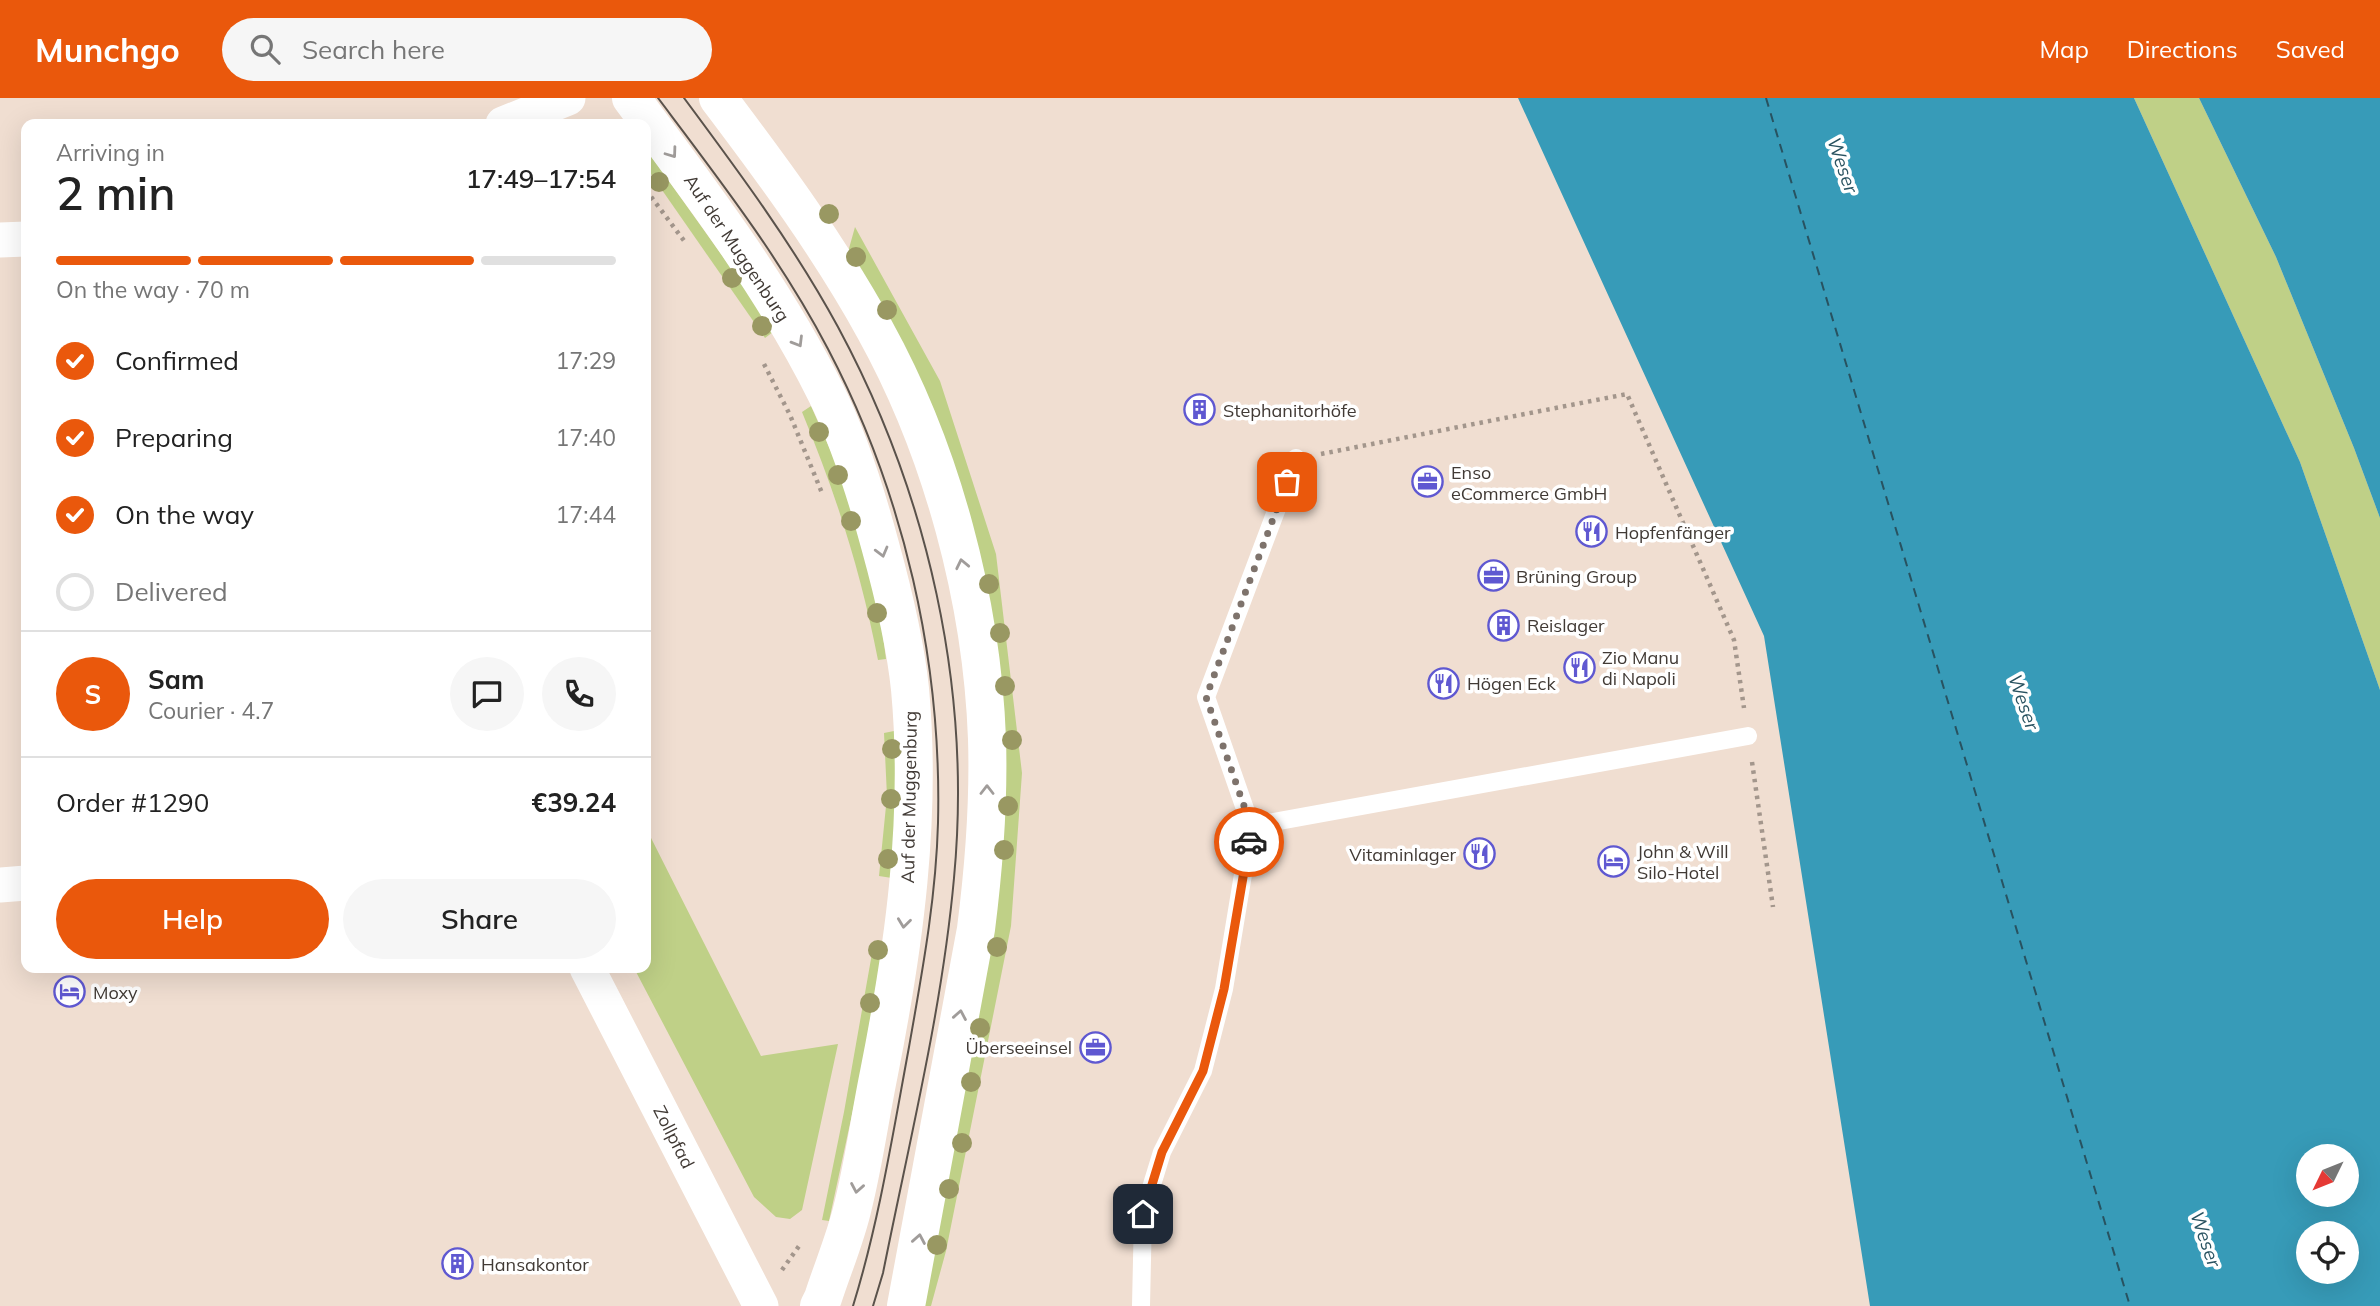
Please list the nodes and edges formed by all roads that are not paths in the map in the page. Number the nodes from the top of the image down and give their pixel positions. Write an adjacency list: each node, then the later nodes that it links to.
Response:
1 (568, 98): 4 (street)
2 (631, 98): 5 (street, Auf der Muggenburg, one-way to 5)
3 (718, 98): 17 (street, one-way to 3)
4 (516, 119)
5 (646, 119)
6 (651, 125): 16 (street, Auf der Muggenburg, one-way to 16)
7 (21, 239): 8 (street)
8 (0, 240)
9 (1296, 458): 11 (lane)
10 (1748, 736): 11 (lane)
11 (1251, 826): 18 (lane)
12 (21, 883): 13 (street)
13 (0, 885)
14 (590, 973): 15 (street, Zollpfad)
15 (760, 1304)
16 (818, 1306)
17 (906, 1306)
18 (1141, 1306)

